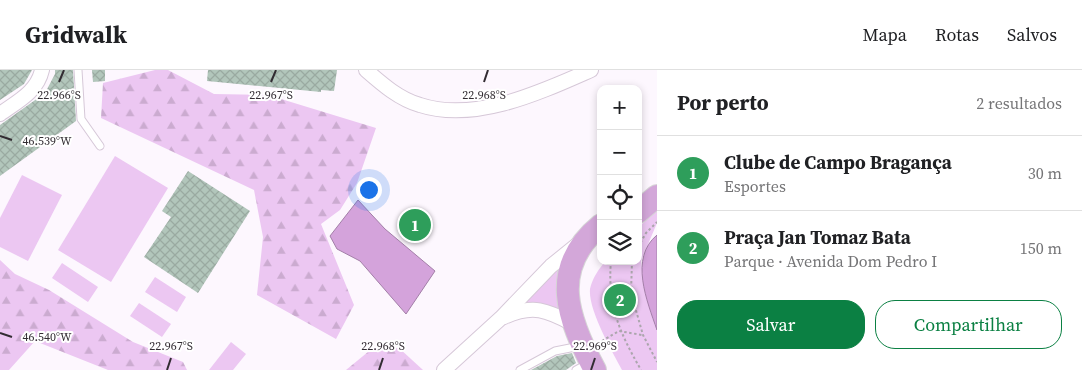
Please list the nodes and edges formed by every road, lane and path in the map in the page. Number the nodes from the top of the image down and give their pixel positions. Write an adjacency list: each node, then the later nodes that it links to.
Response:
1 (42, 70): 7 (street)
2 (78, 70): 8 (lane)
3 (366, 70): 6 (street)
4 (561, 70): 6 (street)
5 (591, 70): 6 (street)
6 (556, 85)
7 (0, 114)
8 (100, 146)
9 (657, 178): 10 (main road)
10 (642, 191)
11 (657, 196): 12 (main road)
12 (642, 209)
13 (657, 222): 15 (path)
14 (597, 234): 18 (street); 19 (main road)
15 (642, 240)
16 (611, 265): 20 (path)
17 (632, 265): 21 (path)
18 (501, 318): 19 (street); 24 (street)
19 (580, 324): 22 (main road); 22 (main road)
20 (619, 331): 21 (path); 22 (path); 26 (path)
21 (643, 336): 23 (path)
22 (593, 360): 25 (lane)
23 (657, 362)
24 (444, 370)
25 (520, 370)
26 (641, 370)

